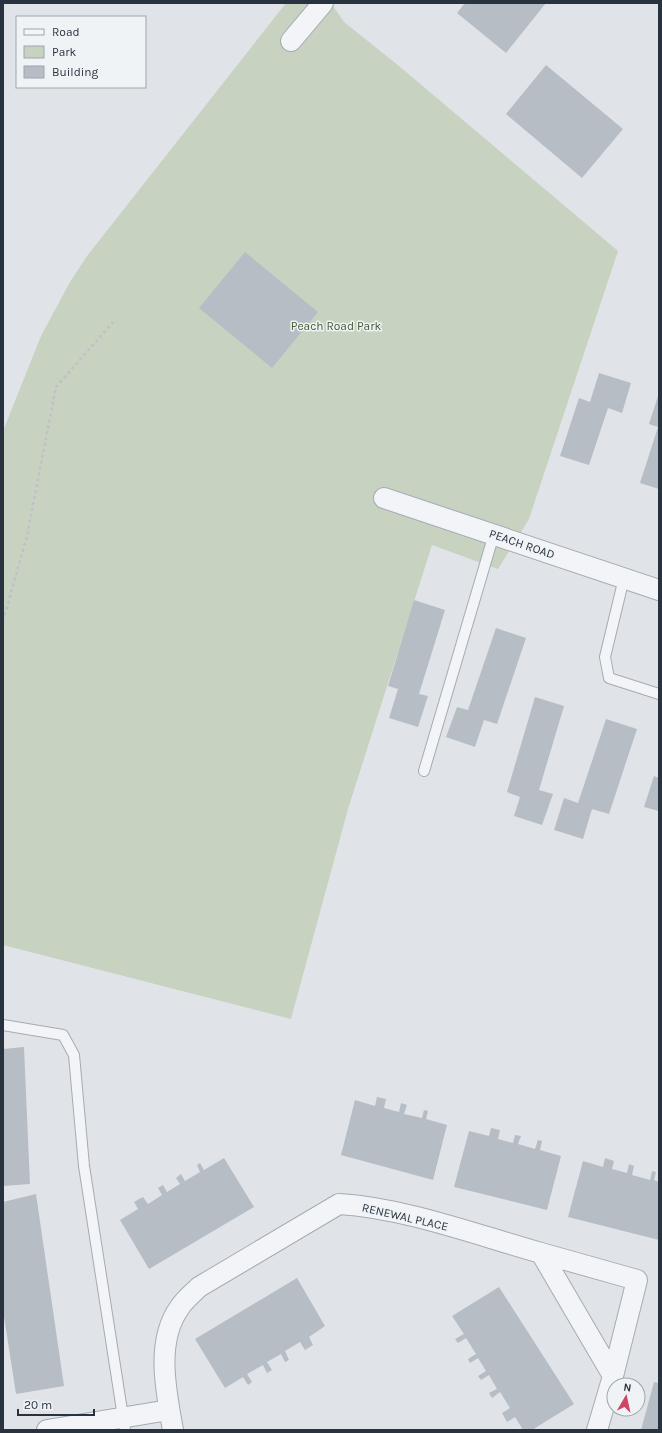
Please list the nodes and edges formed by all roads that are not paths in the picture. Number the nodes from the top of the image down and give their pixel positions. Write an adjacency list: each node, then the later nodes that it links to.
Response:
1 (323, 3): 2 (street)
2 (291, 41)
3 (384, 498): 4 (street, PEACH ROAD)
4 (494, 534): 5 (street, PEACH ROAD); 8 (lane)
5 (624, 578): 6 (street, PEACH ROAD); 7 (lane)
6 (659, 590)
7 (659, 694)
8 (424, 771)
9 (3, 1026): 13 (lane)
10 (541, 1253): 11 (street); 11 (street, RENEWAL PLACE); 12 (street, RENEWAL PLACE)
11 (613, 1376): 16 (street)
12 (169, 1410): 13 (street); 15 (street, RENEWAL PLACE)
13 (124, 1423): 14 (street)
14 (47, 1430)
15 (173, 1430)
16 (597, 1430)

